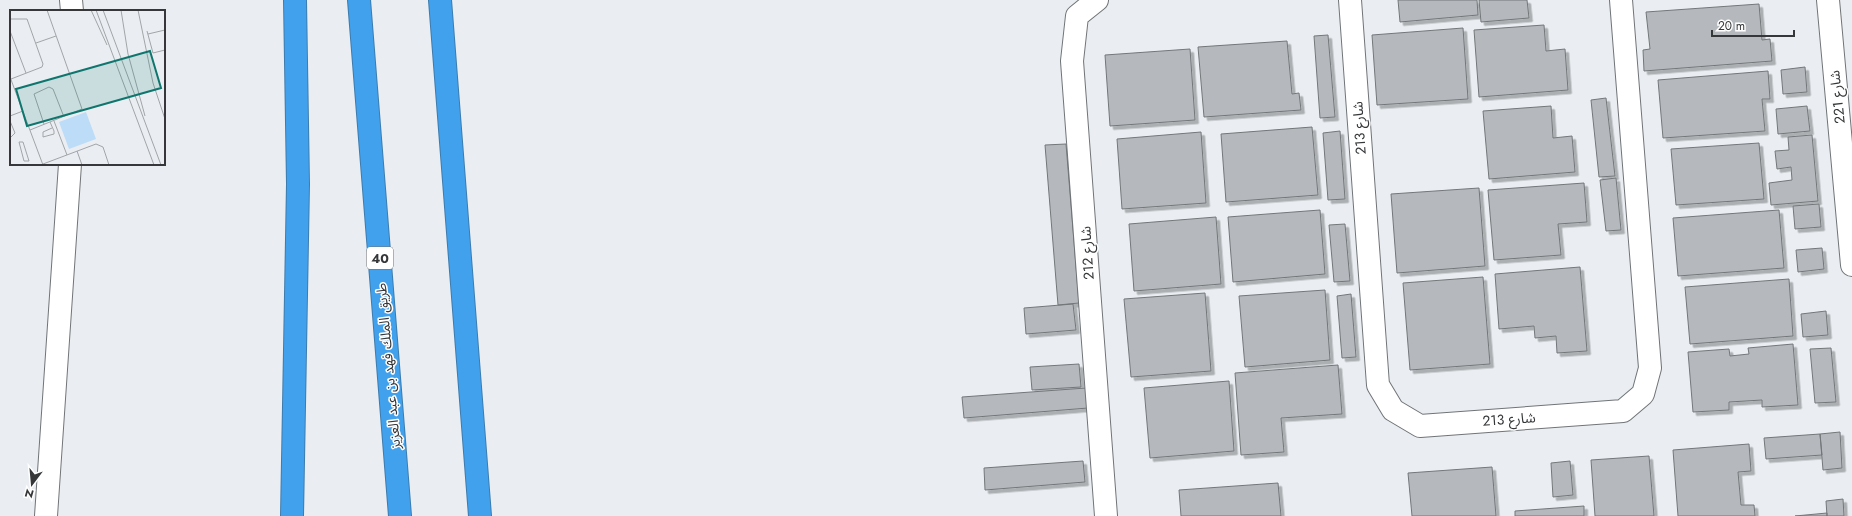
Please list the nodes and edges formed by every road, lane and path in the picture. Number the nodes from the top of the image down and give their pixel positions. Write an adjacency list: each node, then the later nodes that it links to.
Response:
1 (71, 0): 9 (street)
2 (295, 0): 14 (highway)
3 (359, 0): 15 (highway, طريق الملك فهد بن عبد العزيز / 40)
4 (440, 0): 16 (highway)
5 (1097, 0): 17 (street, شارع 212)
6 (1350, 0): 7 (street, شارع 213)
7 (1621, 0)
8 (1828, 0): 11 (street, شارع 221)
9 (72, 10)
10 (70, 165): 13 (street)
11 (1850, 205): 12 (street, شارع 221)
12 (1852, 265)
13 (46, 516)
14 (292, 516)
15 (400, 516)
16 (480, 516)
17 (1106, 516)

